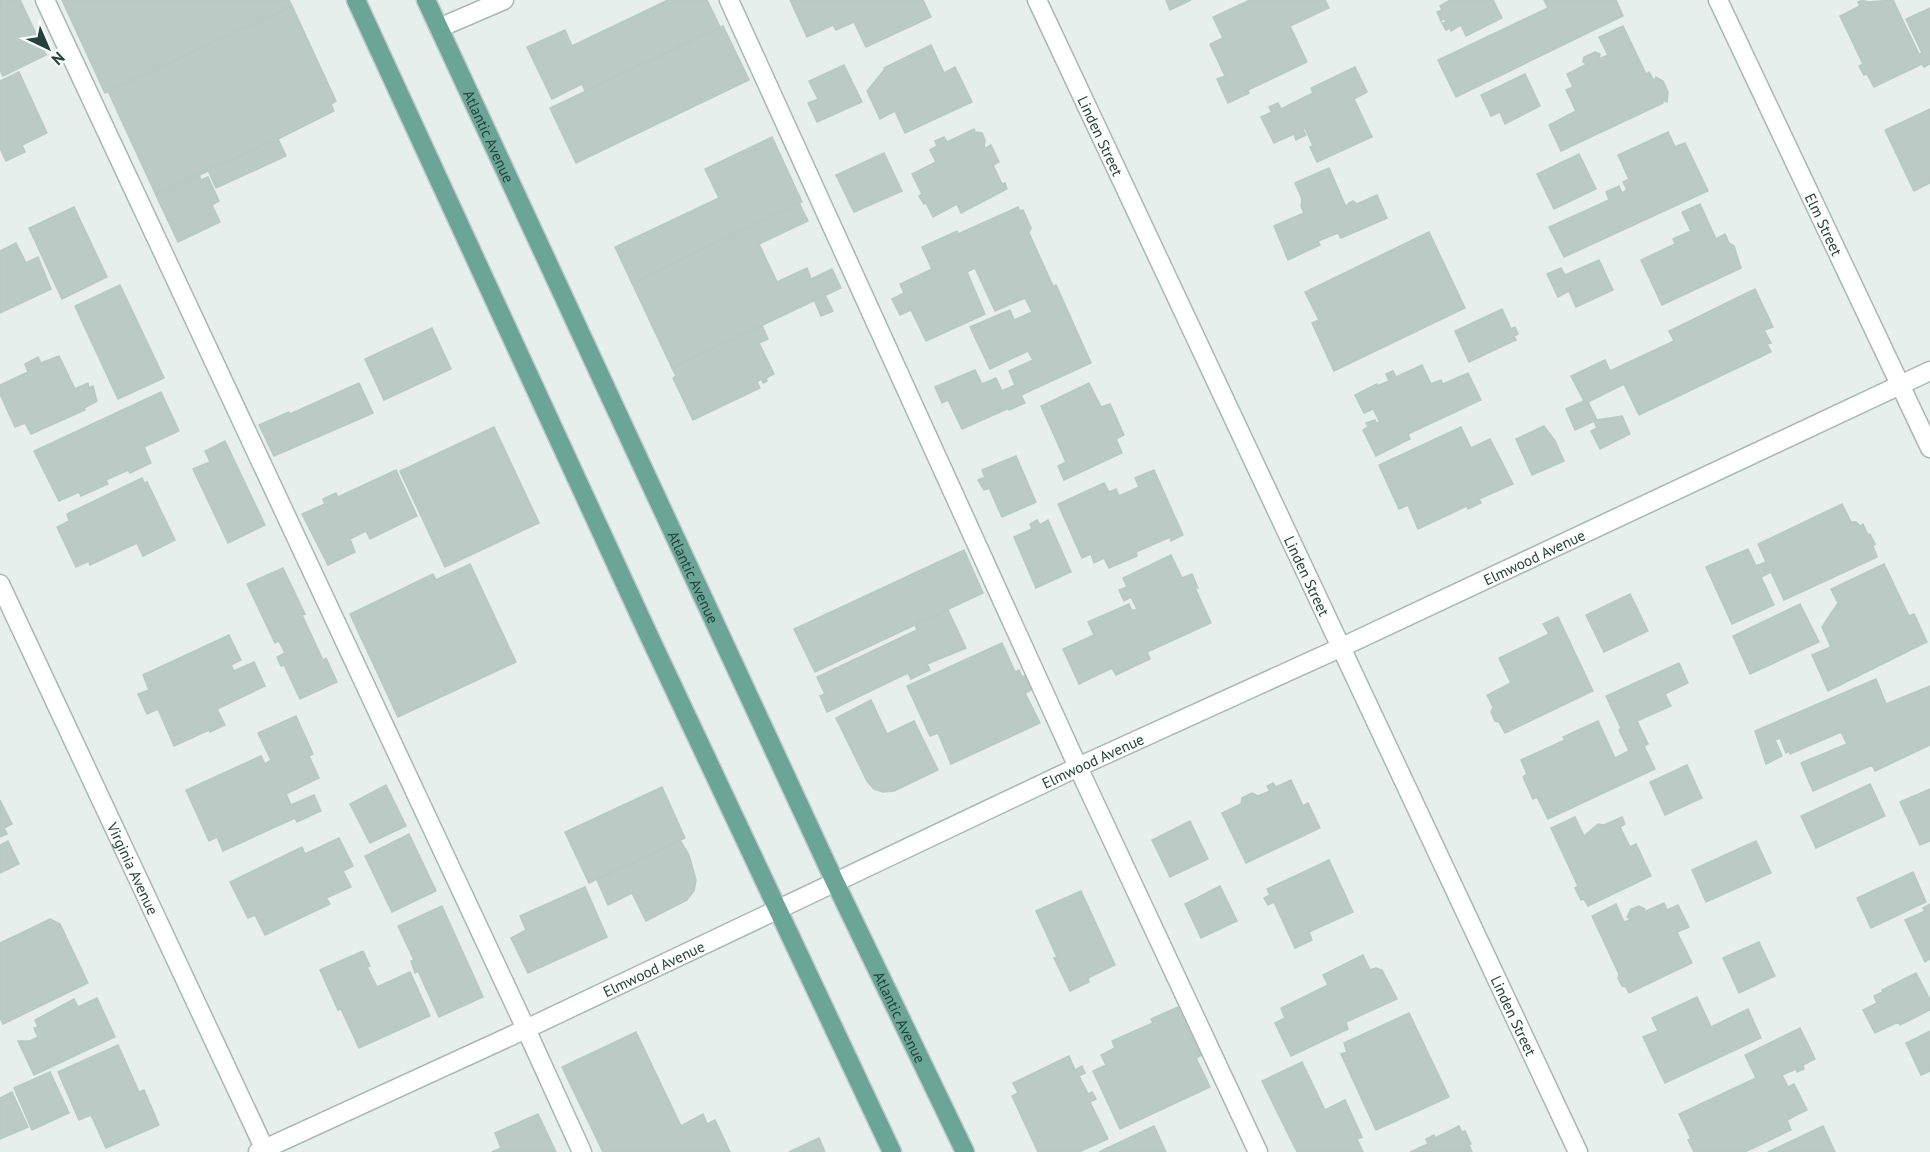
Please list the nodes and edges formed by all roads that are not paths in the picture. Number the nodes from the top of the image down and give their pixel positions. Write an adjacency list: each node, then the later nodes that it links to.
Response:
1 (45, 0): 17 (street)
2 (356, 0): 16 (main road)
3 (426, 0): 8 (main road, Atlantic Avenue)
4 (504, 0): 8 (street)
5 (729, 0): 14 (street)
6 (1037, 0): 13 (street, Linden Street)
7 (1718, 0): 10 (street, Elm Street)
8 (439, 28): 15 (main road, Atlantic Avenue)
9 (1930, 371): 10 (street, Elmwood Avenue)
10 (1901, 385): 11 (street, Elm Street); 13 (street, Elmwood Avenue)
11 (1930, 448)
12 (0, 584): 18 (street, Virginia Avenue)
13 (1342, 647): 14 (street, Elmwood Avenue); 23 (street, Linden Street)
14 (1078, 767): 15 (street, Elmwood Avenue); 22 (street)
15 (835, 882): 16 (street, Elmwood Avenue); 21 (main road, Atlantic Avenue)
16 (777, 909): 17 (street, Elmwood Avenue); 20 (main road)
17 (526, 1029): 18 (street, Elmwood Avenue); 19 (street)
18 (263, 1151)
19 (582, 1152)
20 (892, 1152)
21 (965, 1152)
22 (1258, 1152)
23 (1578, 1152)

